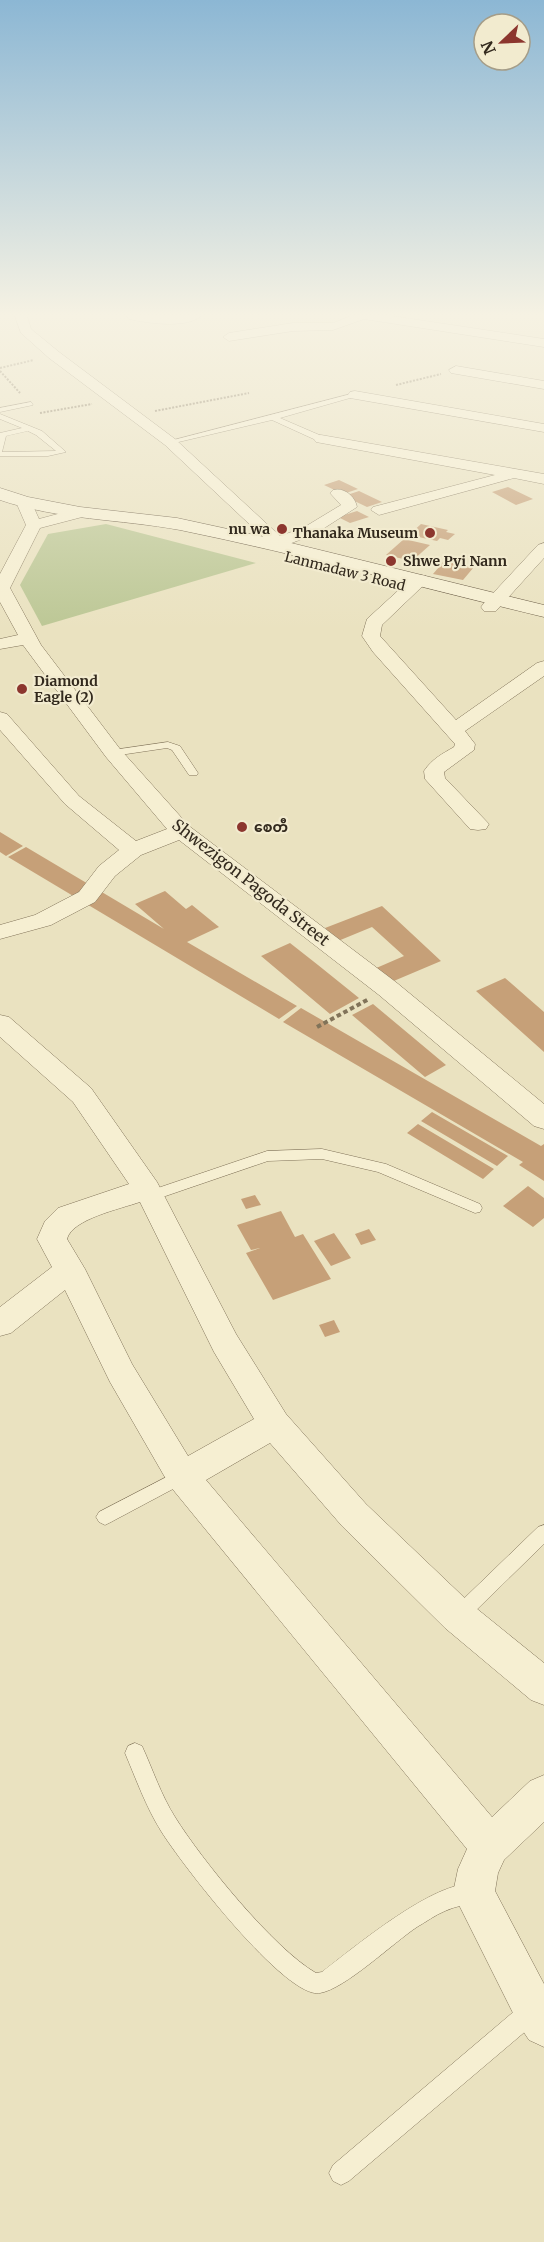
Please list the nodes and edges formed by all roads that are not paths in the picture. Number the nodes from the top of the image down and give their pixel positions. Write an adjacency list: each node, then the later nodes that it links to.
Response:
1 (10, 421): 9 (lane)
2 (142, 421): 11 (street)
3 (262, 421): 11 (lane)
4 (279, 421): 10 (lane)
5 (500, 421): 7 (street)
6 (515, 421): 7 (street)
7 (513, 423): 8 (street)
8 (544, 428)
9 (28, 429): 12 (lane); 12 (lane)
10 (321, 439): 13 (street)
11 (170, 442): 22 (street)
12 (0, 452)
13 (515, 474): 14 (street); 18 (street)
14 (544, 479)
15 (338, 493): 22 (street)
16 (0, 494): 17 (main road, Lanmadaw 3 Road)
17 (24, 502): 19 (main road, Lanmadaw 3 Road); 21 (street)
18 (379, 510)
19 (80, 513): 20 (main road, Lanmadaw 3 Road); 21 (street)
20 (146, 521): 22 (main road, Lanmadaw 3 Road); 24 (main road, Lanmadaw 3 Road)
21 (34, 525): 25 (street, Shwezigon Pagoda Street)
22 (280, 544): 24 (main road, Lanmadaw 3 Road)
23 (544, 548): 26 (street)
24 (416, 584): 26 (main road, Lanmadaw 3 Road); 33 (street)
25 (1, 587): 29 (street, Shwezigon Pagoda Street)
26 (494, 603): 27 (main road, Lanmadaw 3 Road); 28 (main road, Lanmadaw 3 Road)
27 (544, 611)
28 (544, 621)
29 (27, 638): 30 (street); 34 (street, Shwezigon Pagoda Street)
30 (0, 644)
31 (543, 669): 33 (street)
32 (0, 718): 38 (street)
33 (454, 730): 36 (street)
34 (113, 753): 35 (lane); 37 (street, Shwezigon Pagoda Street)
35 (193, 773)
36 (478, 824)
37 (181, 831): 38 (street); 41 (street, Shwezigon Pagoda Street)
38 (133, 850): 39 (street)
39 (0, 932)
40 (0, 1023): 42 (street)
41 (544, 1119)
42 (149, 1193): 43 (lane); 44 (street); 46 (street)
43 (475, 1208)
44 (70, 1269): 45 (street); 47 (street)
45 (0, 1324)
46 (274, 1424): 47 (street); 50 (street)
47 (182, 1476): 48 (lane); 54 (street)
48 (105, 1517)
49 (544, 1533): 50 (lane)
50 (458, 1616): 51 (street)
51 (544, 1687)
52 (135, 1753): 55 (lane)
53 (544, 1795): 54 (street)
54 (490, 1846): 55 (street)
55 (474, 1893): 56 (street)
56 (539, 2017): 57 (lane)
57 (341, 2173)

